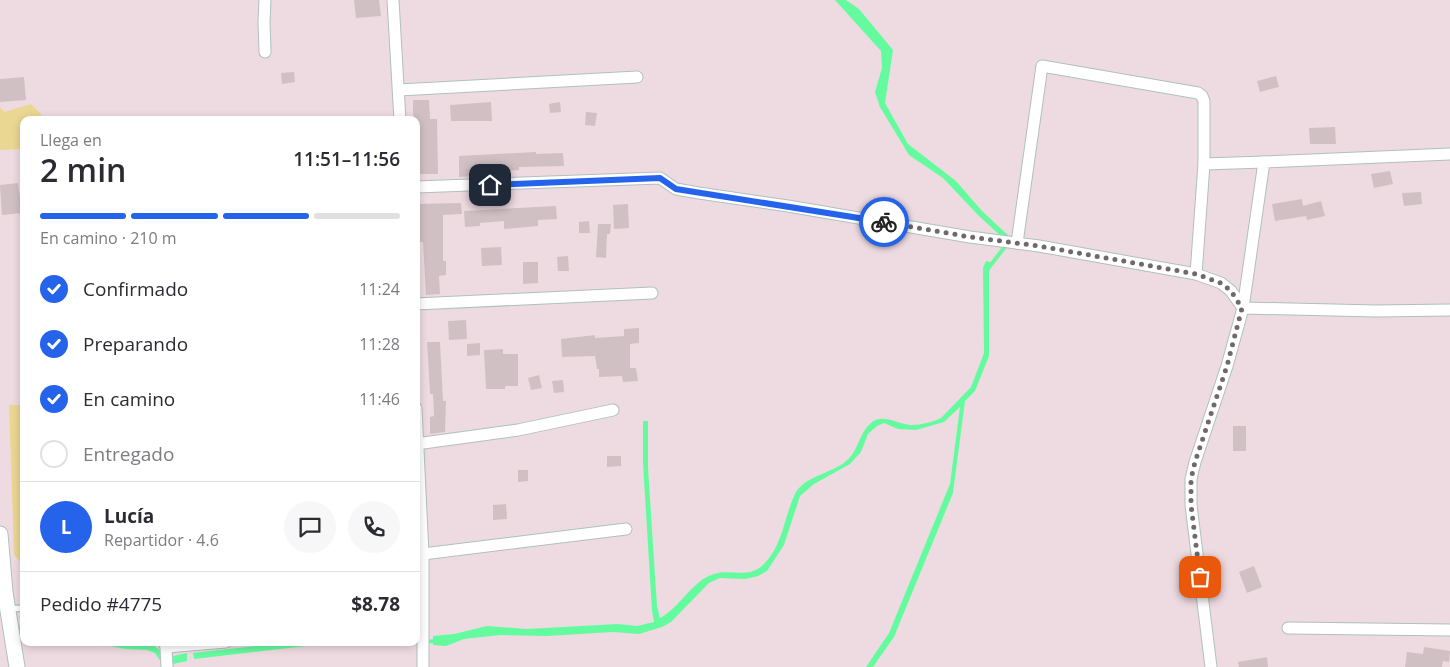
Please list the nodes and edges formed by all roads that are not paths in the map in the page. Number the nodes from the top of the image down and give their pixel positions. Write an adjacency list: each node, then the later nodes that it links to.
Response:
1 (265, 0): 3 (street)
2 (393, 0): 5 (street)
3 (266, 52)
4 (637, 77): 5 (street)
5 (399, 90): 6 (street)
6 (400, 116)
7 (1450, 154): 8 (street)
8 (1264, 162): 9 (street); 15 (street)
9 (1204, 164): 11 (street); 12 (street)
10 (420, 187): 11 (street)
11 (1012, 242): 12 (street)
12 (1196, 274): 15 (street)
13 (652, 293): 14 (street)
14 (420, 304)
15 (1242, 308): 16 (street); 32 (street)
16 (1450, 310)
17 (612, 410): 18 (street)
18 (420, 444)
19 (420, 499): 22 (street)
20 (626, 529): 22 (street)
21 (0, 534): 23 (street)
22 (423, 554): 27 (street)
23 (6, 607): 24 (lane); 30 (street)
24 (20, 608)
25 (1288, 628): 26 (street)
26 (1450, 630)
27 (421, 634): 31 (street)
28 (204, 646): 29 (street)
29 (166, 653)
30 (17, 667)
31 (423, 667)
32 (1211, 667)

